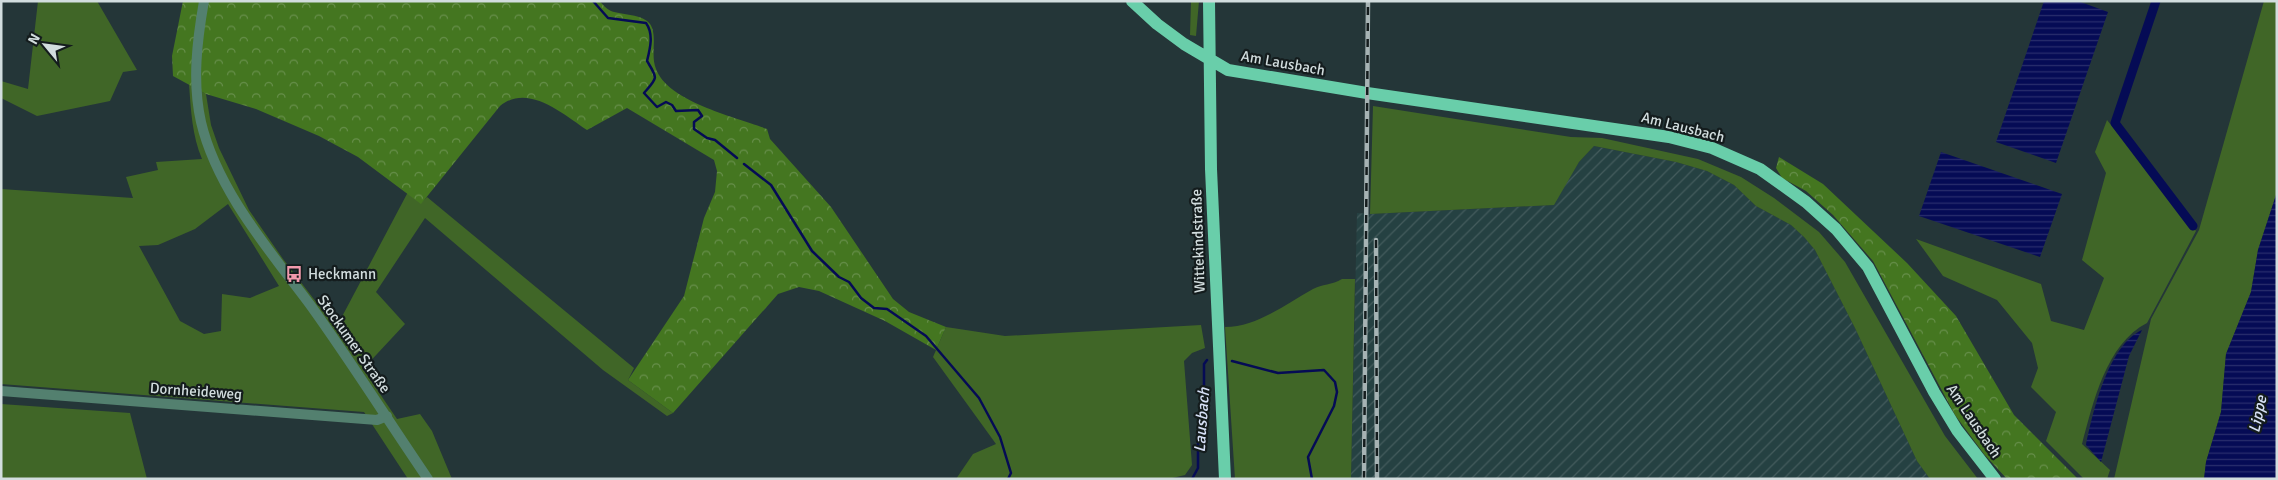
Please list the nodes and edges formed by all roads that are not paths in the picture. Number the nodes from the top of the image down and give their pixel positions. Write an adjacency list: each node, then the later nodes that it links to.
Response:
1 (204, 1): 6 (street, Stockumer Straße)
2 (1132, 1): 4 (main road, Am Lausbach)
3 (1209, 1): 4 (main road, Wittekindstraße)
4 (1209, 59): 8 (main road, Wittekindstraße); 9 (main road, Am Lausbach)
5 (1, 391): 6 (street, Dornheideweg)
6 (387, 416): 7 (street, Stockumer Straße)
7 (428, 479)
8 (1225, 479)
9 (1995, 479)

